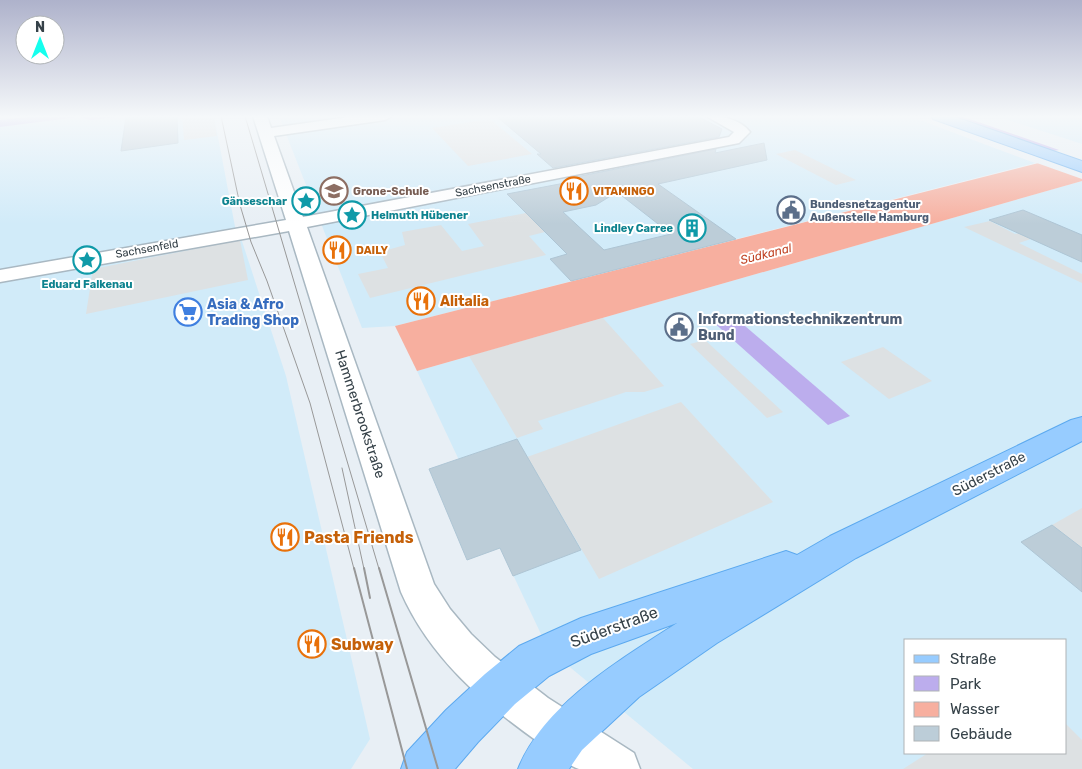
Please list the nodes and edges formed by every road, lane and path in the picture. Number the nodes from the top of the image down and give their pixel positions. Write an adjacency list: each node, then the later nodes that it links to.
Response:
1 (271, 152): 5 (street, Hammerbrookstraße)
2 (672, 152): 5 (street, Sachsenstraße)
3 (1040, 152): 4 (main road)
4 (1082, 167)
5 (295, 224): 6 (street, Sachsenfeld); 9 (street, Hammerbrookstraße)
6 (0, 276)
7 (1082, 428): 8 (main road, Süderstraße)
8 (843, 547): 9 (main road, Süderstraße); 10 (main road, Süderstraße)
9 (500, 688): 10 (street, Hammerbrookstraße); 11 (main road, Süderstraße)
10 (553, 751): 12 (street, Hammerbrookstraße)
11 (424, 769)
12 (618, 769)

